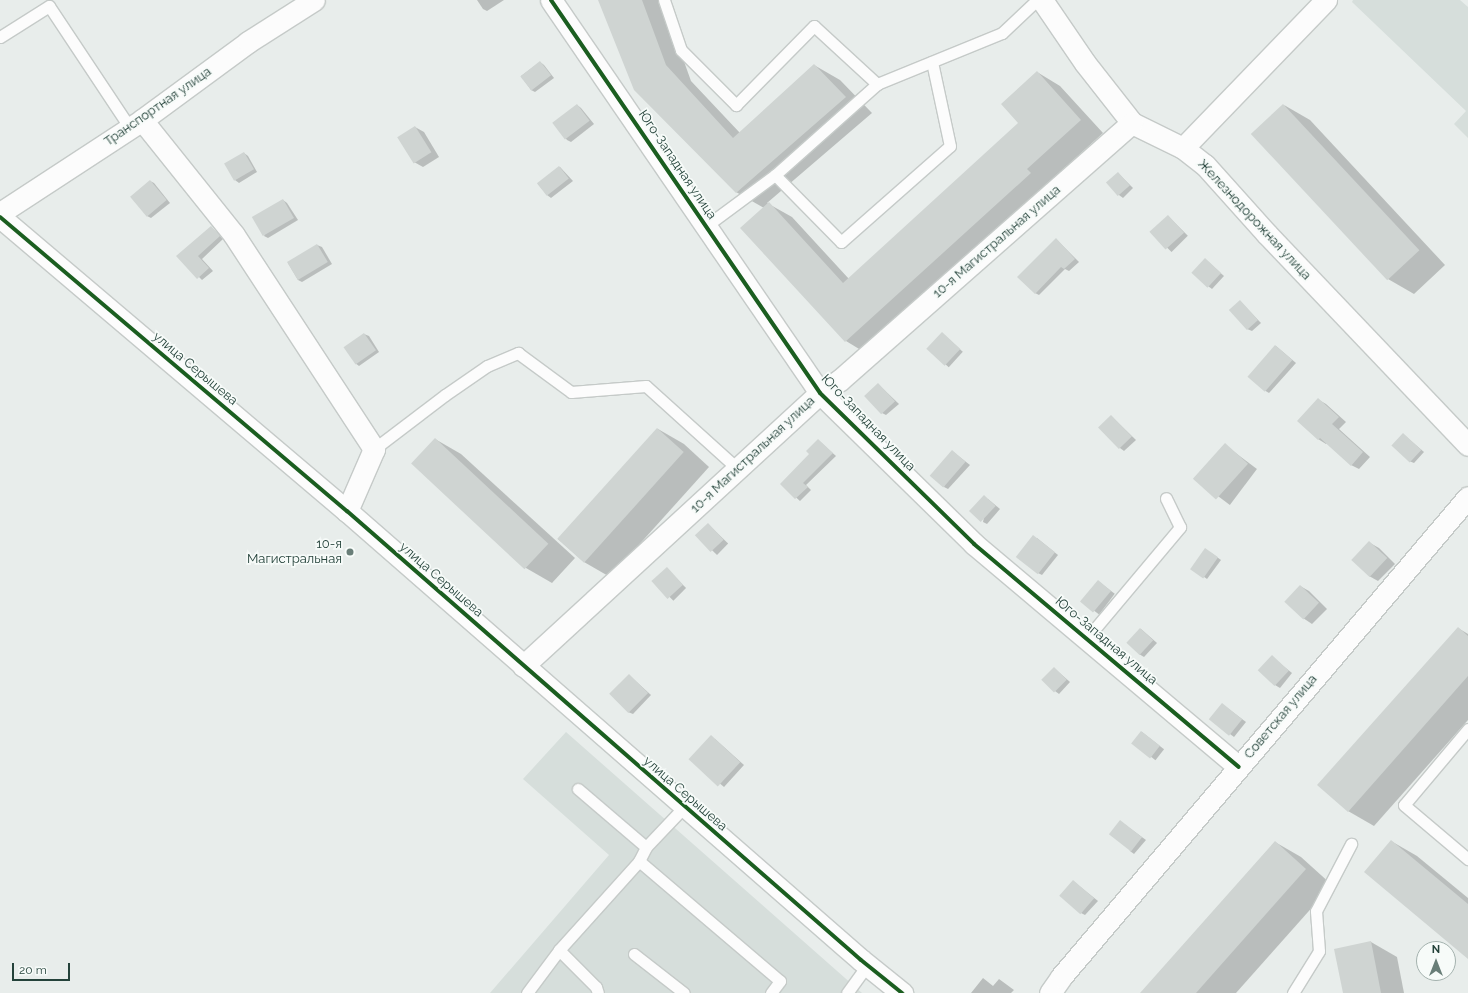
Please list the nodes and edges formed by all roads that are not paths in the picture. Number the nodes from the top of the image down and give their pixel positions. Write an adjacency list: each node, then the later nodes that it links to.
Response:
1 (314, 0): 11 (street, Транспортная улица)
2 (551, 0): 16 (street, Юго-Западная улица)
3 (664, 0): 9 (lane)
4 (1037, 0): 8 (lane)
5 (1042, 0): 10 (street, Железнодорожная улица)
6 (1326, 0): 12 (street)
7 (0, 37): 11 (lane)
8 (932, 62): 9 (lane); 13 (lane)
9 (878, 84): 13 (lane)
10 (1132, 123): 12 (street, Железнодорожная улица); 17 (street, 10-я Магистральная улица)
11 (136, 124): 14 (street, Транспортная улица); 19 (street)
12 (1182, 148): 18 (street, Железнодорожная улица)
13 (775, 175): 16 (lane)
14 (0, 213)
15 (0, 216): 23 (street, улица Серышева)
16 (706, 226): 17 (street, Юго-Западная улица)
17 (820, 393): 20 (street, 10-я Магистральная улица); 24 (street, Юго-Западная улица)
18 (1468, 445)
19 (374, 449): 20 (lane); 23 (street)
20 (738, 469): 25 (street, 10-я Магистральная улица)
21 (1468, 497): 27 (street, Советская улица)
22 (1166, 498): 24 (lane, Юго-Западная улица)
23 (346, 511): 25 (street, улица Серышева)
24 (1087, 638): 27 (street, Юго-Западная улица)
25 (523, 666): 29 (street, улица Серышева)
26 (1468, 729): 32 (lane)
27 (1239, 767): 43 (street, Советская улица)
28 (578, 789): 31 (lane)
29 (684, 806): 31 (lane); 36 (street, улица Серышева)
30 (1351, 844): 44 (lane)
31 (646, 847): 33 (lane)
32 (1468, 859)
33 (639, 861): 34 (lane); 40 (lane)
34 (559, 950): 37 (lane); 38 (lane)
35 (634, 954): 39 (lane)
36 (867, 965): 41 (lane); 42 (street, улица Серышева)
37 (527, 993)
38 (598, 993)
39 (684, 993)
40 (771, 993)
41 (847, 993)
42 (902, 993)
43 (1050, 993)
44 (1293, 993)

